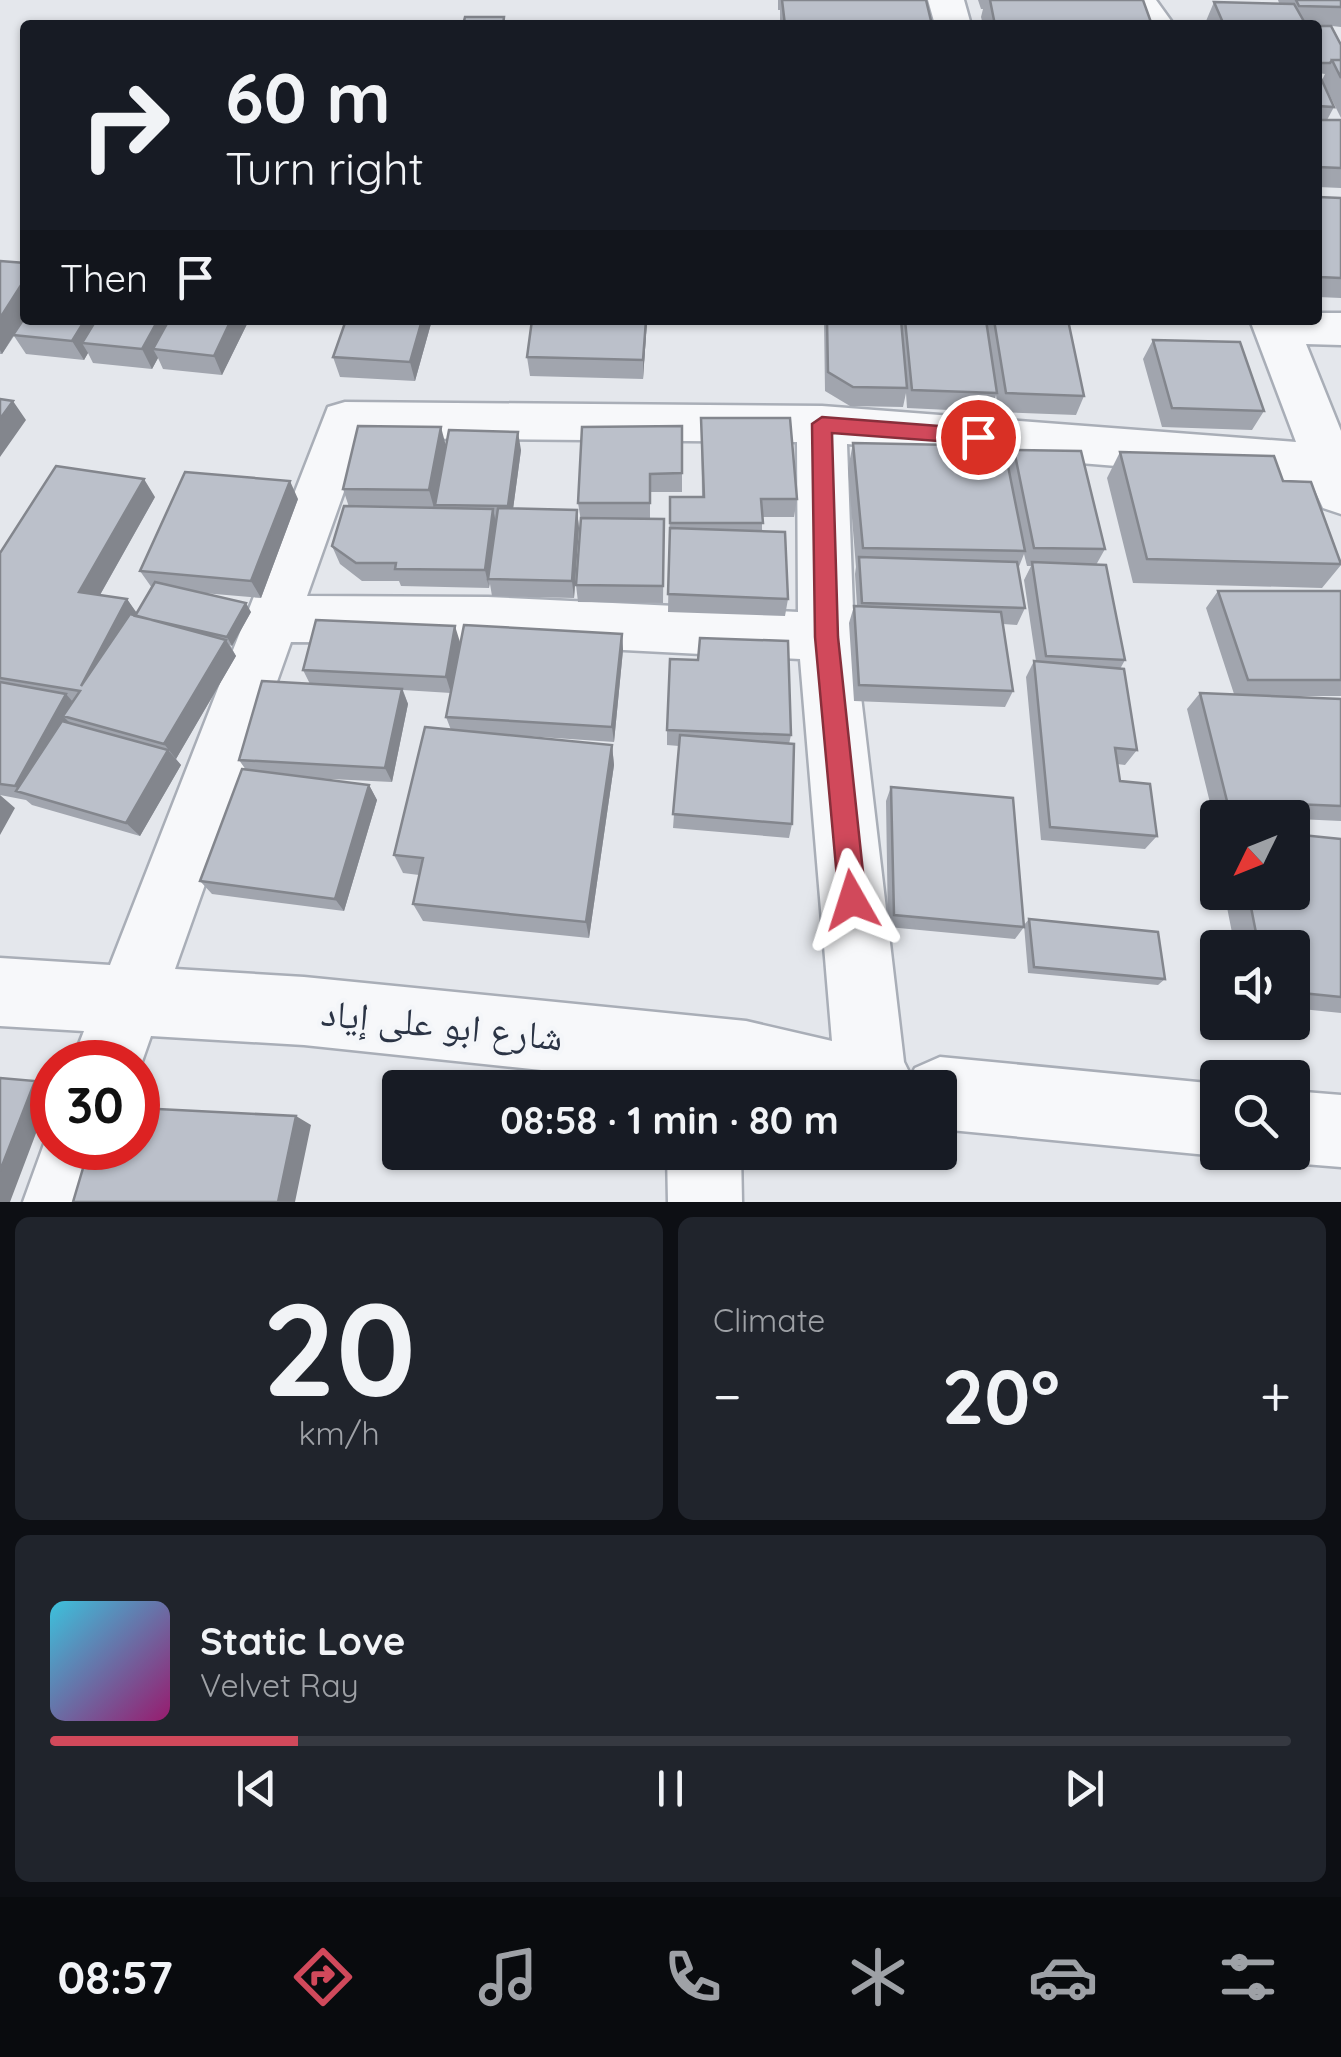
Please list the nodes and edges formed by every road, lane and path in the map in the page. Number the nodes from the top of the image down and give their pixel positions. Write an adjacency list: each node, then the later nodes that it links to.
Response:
1 (1275, 325): 5 (street)
2 (1288, 325): 3 (street)
3 (1341, 329)
4 (822, 424): 5 (street); 6 (street); 7 (street)
5 (1334, 479)
6 (273, 619): 7 (street); 9 (street)
7 (826, 637): 13 (street)
8 (0, 992): 9 (street, شارع ابو على إياد)
9 (128, 1000): 10 (street); 11 (street, شارع ابو على إياد)
10 (114, 1040)
11 (704, 1070): 12 (street, شارع ابو على إياد)
12 (804, 1070)
13 (869, 1070)
14 (957, 1095): 15 (street)
15 (1200, 1118)
16 (1310, 1129): 17 (street)
17 (1341, 1132)
18 (71, 1170): 20 (street)
19 (704, 1170): 21 (street)
20 (60, 1202)
21 (705, 1202)

